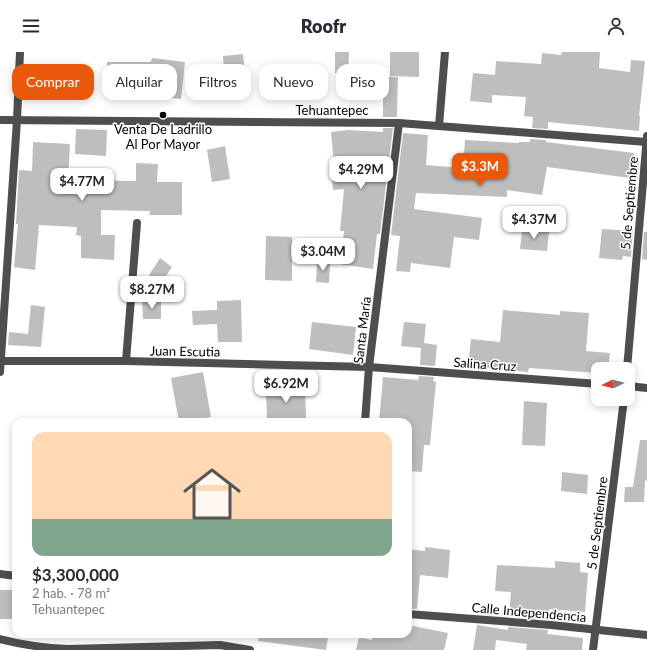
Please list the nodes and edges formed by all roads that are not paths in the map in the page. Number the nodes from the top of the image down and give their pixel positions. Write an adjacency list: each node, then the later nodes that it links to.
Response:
1 (20, 52): 4 (street)
2 (445, 52): 6 (street)
3 (0, 120): 4 (street, Tehuantepec)
4 (17, 120): 5 (street, Tehuantepec); 10 (street)
5 (399, 123): 6 (street, Tehuantepec); 13 (street, Santa María)
6 (439, 126): 8 (street, Tehuantepec)
7 (647, 136): 8 (street, 5 de Septiembre)
8 (647, 142): 12 (street, 5 de Septiembre)
9 (137, 223): 11 (street)
10 (0, 361): 11 (street, Juan Escutia); 14 (street)
11 (126, 361): 13 (street, Juan Escutia)
12 (628, 362)
13 (370, 368): 15 (street, Salina Cruz); 19 (street, Santa María)
14 (0, 372)
15 (591, 384)
16 (635, 387): 17 (street)
17 (647, 388)
18 (623, 406): 23 (street, 5 de Septiembre)
19 (364, 418)
20 (0, 574): 21 (street)
21 (12, 576)
22 (412, 614): 23 (street, Calle Independencia)
23 (597, 630): 24 (street, Calle Independencia); 27 (street, 5 de Septiembre)
24 (647, 635)
25 (0, 639): 26 (street)
26 (250, 650)
27 (593, 650)

